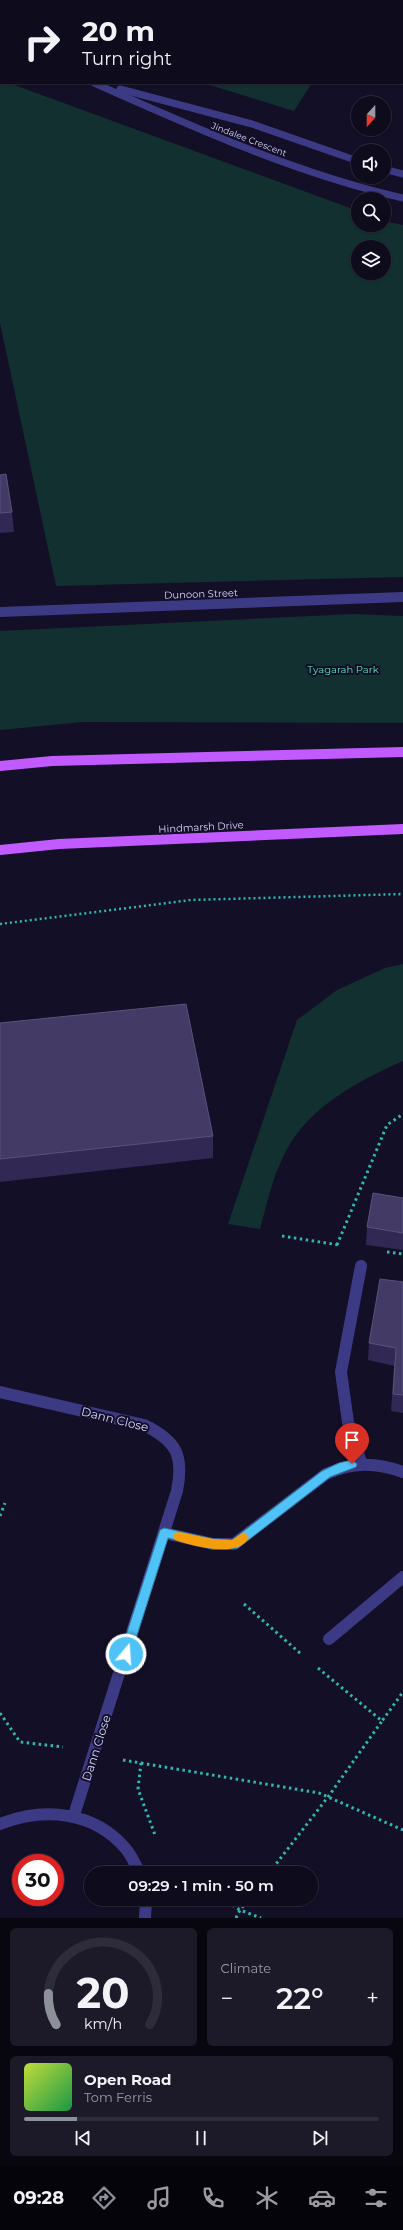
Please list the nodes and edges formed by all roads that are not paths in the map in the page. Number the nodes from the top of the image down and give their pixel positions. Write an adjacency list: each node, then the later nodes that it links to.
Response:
1 (96, 84): 6 (street, Jindalee Crescent)
2 (103, 84): 3 (street, Jindalee Crescent)
3 (351, 159)
4 (391, 171): 5 (street)
5 (403, 174)
6 (403, 198)
7 (403, 597): 8 (street, Dunoon Street)
8 (0, 612)
9 (403, 752): 10 (main road)
10 (0, 766)
11 (403, 829): 12 (main road, Hindmarsh Drive)
12 (0, 850)
13 (361, 1266): 15 (street)
14 (0, 1392): 17 (street, Dann Close)
15 (361, 1462): 16 (street); 17 (street)
16 (403, 1472)
17 (164, 1533): 20 (street, Dann Close)
18 (403, 1576): 19 (street)
19 (329, 1639)
20 (74, 1815): 21 (street); 22 (street)
21 (0, 1824)
22 (136, 1866)
23 (146, 1906): 24 (street)
24 (145, 1918)

